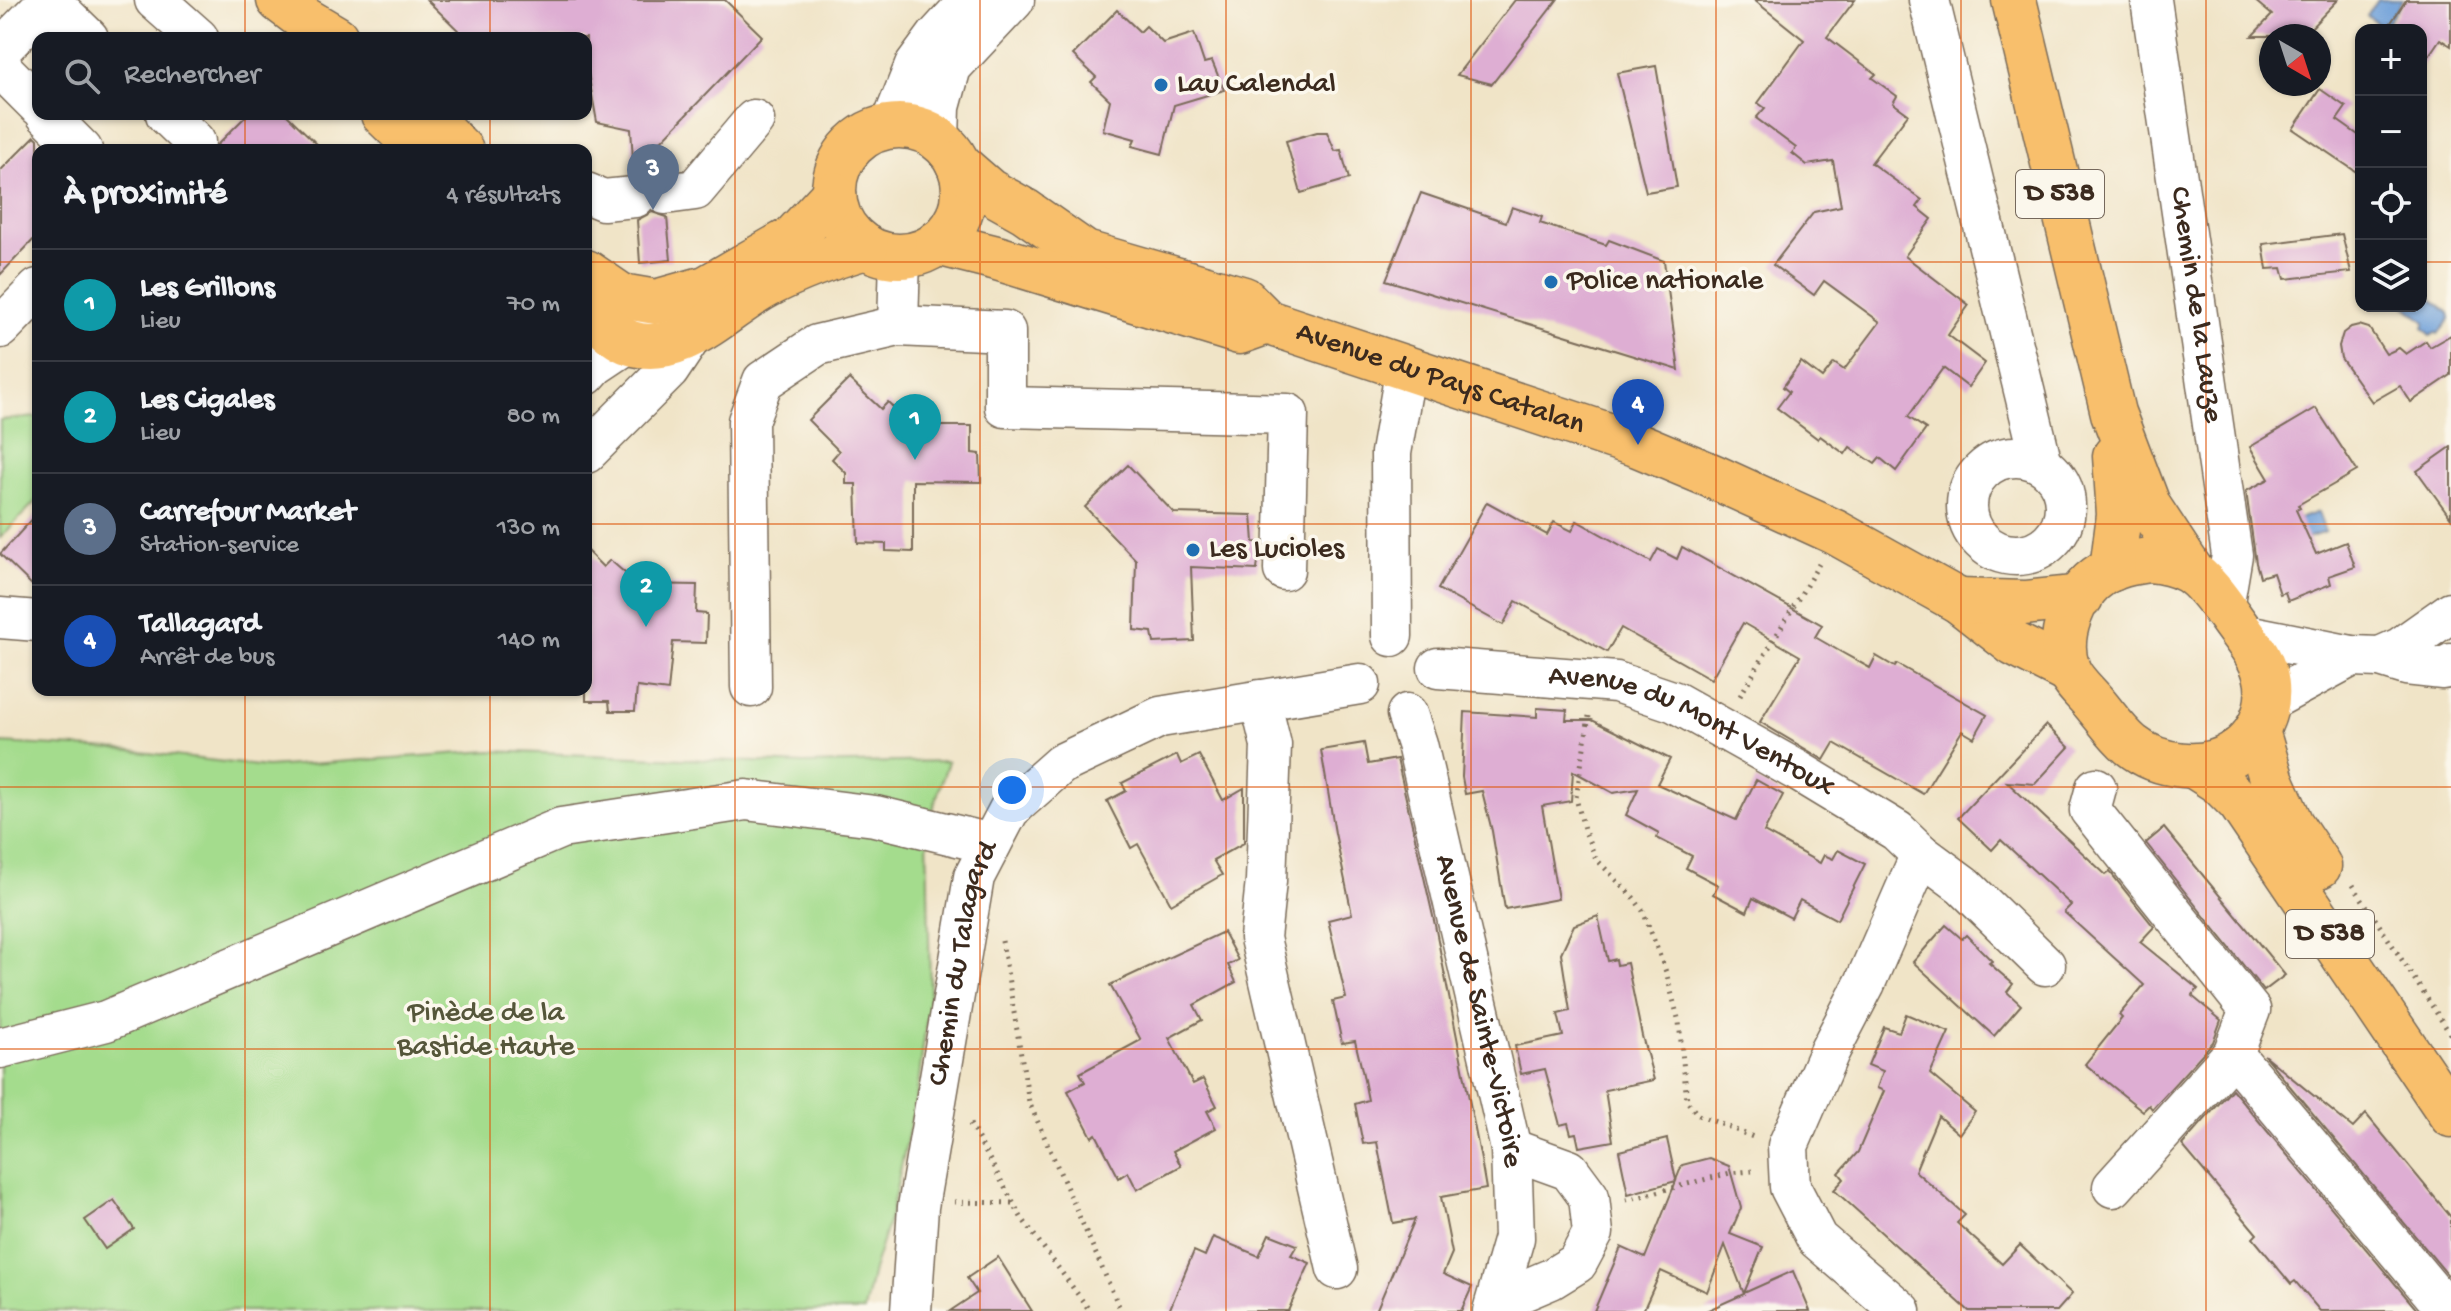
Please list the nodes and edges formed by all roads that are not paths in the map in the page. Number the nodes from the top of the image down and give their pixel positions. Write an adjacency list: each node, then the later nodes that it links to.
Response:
1 (49, 0): 8 (street); 10 (street)
2 (155, 0): 9 (street)
3 (970, 0): 18 (street)
4 (1014, 0): 23 (street)
5 (1929, 0): 41 (street)
6 (2014, 0): 39 (main road, D 538)
7 (2151, 0): 49 (street, Chemin de la Lauze)
8 (82, 32)
9 (191, 32)
10 (0, 50)
11 (0, 67): 12 (street)
12 (32, 99)
13 (52, 120): 20 (street)
14 (172, 120): 19 (street)
15 (389, 120): 21 (main road)
16 (431, 120): 22 (main road)
17 (754, 120): 25 (street)
18 (891, 126): 23 (main road); 24 (main road)
19 (195, 142)
20 (76, 144)
21 (414, 144)
22 (455, 144)
23 (949, 152): 26 (main road); 28 (main road, Avenue du Pays Catalan)
24 (834, 194): 26 (main road); 29 (main road)
25 (592, 195)
26 (901, 249): 28 (main road, Avenue du Pays Catalan); 33 (street); 35 (main road)
27 (592, 276): 29 (main road)
28 (1122, 281): 32 (main road, Avenue du Pays Catalan); 32 (main road, Avenue du Pays Catalan)
29 (706, 288): 36 (street)
30 (32, 295): 34 (street)
31 (592, 314): 36 (main road)
32 (1267, 322): 37 (main road, Avenue du Pays Catalan)
33 (898, 326): 42 (street); 56 (street)
34 (0, 328)
35 (691, 337): 36 (main road); 40 (street)
36 (630, 342): 38 (street)
37 (1406, 367): 45 (main road, Avenue du Pays Catalan); 50 (street)
38 (592, 368)
39 (2113, 413): 43 (main road, D 538); 44 (main road, D 538)
40 (592, 447)
41 (2042, 464)
42 (1284, 570)
43 (2192, 572): 44 (main road); 49 (main road)
44 (2097, 583): 45 (main road, Avenue du Pays Catalan); 54 (main road)
45 (1959, 601): 54 (main road, Avenue du Pays Catalan)
46 (2451, 612): 51 (street)
47 (0, 618): 48 (street)
48 (32, 621)
49 (2232, 621): 51 (street); 59 (main road)
50 (1392, 636): 53 (street); 55 (street)
51 (2366, 656): 52 (street); 59 (street)
52 (2451, 664)
53 (1438, 668): 58 (street); 63 (street, Avenue du Mont Ventoux)
54 (2069, 672): 60 (main road)
55 (1360, 684): 57 (street, Chemin du Talagard); 58 (street)
56 (751, 687)
57 (1260, 700): 62 (street, Chemin du Talagard); 71 (street)
58 (1407, 714): 69 (street, Avenue de Sainte-Victoire)
59 (2262, 717): 61 (main road); 67 (main road, D 538)
60 (2114, 727): 61 (main road); 66 (street)
61 (2194, 766): 68 (main road, D 538)
62 (991, 844): 65 (street); 74 (street, Chemin du Talagard)
63 (1921, 854): 64 (street, Avenue du Mont Ventoux); 72 (street)
64 (2045, 965)
65 (0, 1048)
66 (2233, 1054): 70 (street); 76 (street)
67 (2451, 1065)
68 (2451, 1115)
69 (1511, 1149): 73 (street, Avenue de Sainte-Victoire); 73 (street)
70 (2113, 1187)
71 (1337, 1269)
72 (1861, 1297): 75 (street)
73 (1495, 1307)
74 (911, 1311)
75 (1901, 1311)
76 (2448, 1311)

